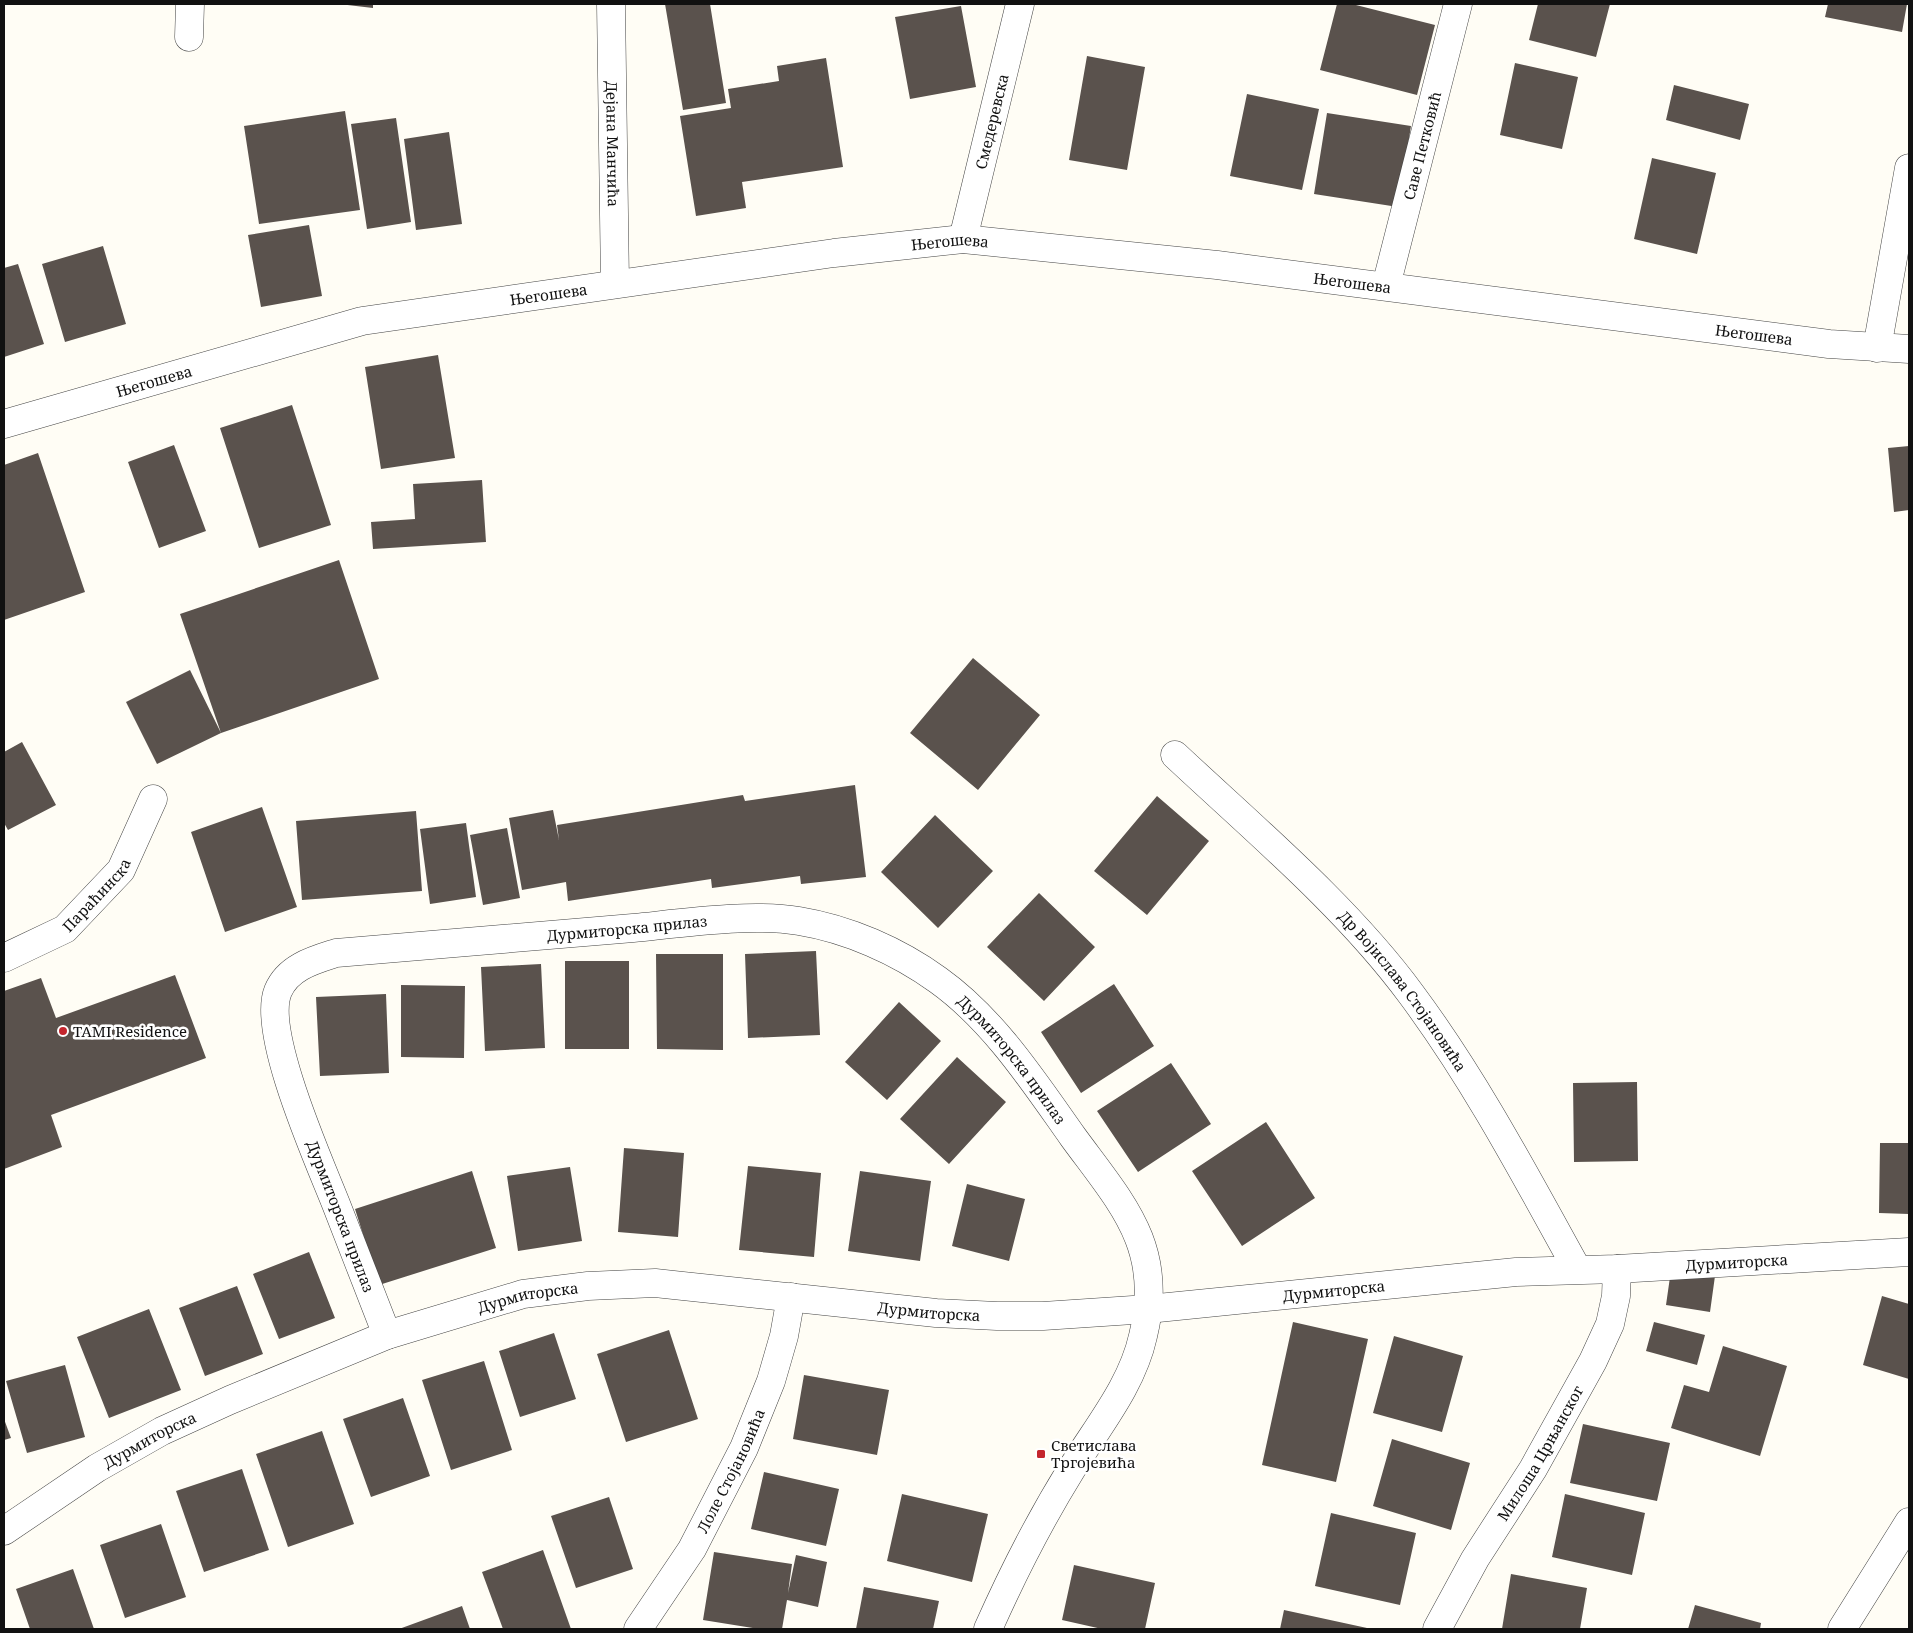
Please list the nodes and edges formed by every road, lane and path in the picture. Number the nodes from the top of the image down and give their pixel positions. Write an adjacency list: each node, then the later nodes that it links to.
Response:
1 (190, 4): 5 (street)
2 (611, 4): 8 (street, Дејана Манчића)
3 (1020, 4): 7 (street, Смедеревска)
4 (1458, 4): 9 (street, Саве Петковић)
5 (189, 36)
6 (1909, 168): 10 (street)
7 (963, 239): 8 (street, Његошева); 9 (street, Његошева)
8 (615, 284): 12 (street, Његошева)
9 (1386, 286): 10 (street, Његошева)
10 (1877, 348): 11 (street, Његошева)
11 (1909, 349)
12 (4, 424)
13 (1175, 755): 18 (street, Др Војислава Стојановића)
14 (153, 799): 15 (street, Параћинска)
15 (4, 958)
16 (1909, 1252): 17 (street, Дурмиторска)
17 (1617, 1268): 18 (street, Дурмиторска); 26 (street, Милоша Црњанског)
18 (1577, 1269): 20 (street, Дурмиторска)
19 (791, 1297): 20 (street, Дурмиторска); 21 (street, Дурмиторска); 24 (street, Лоле Стојановића)
20 (1148, 1309): 21 (street, Дурмиторска прилаз); 25 (street)
21 (387, 1335): 23 (street, Дурмиторска)
22 (1909, 1522): 27 (street)
23 (4, 1531)
24 (638, 1629)
25 (988, 1629)
26 (1437, 1629)
27 (1842, 1629)

